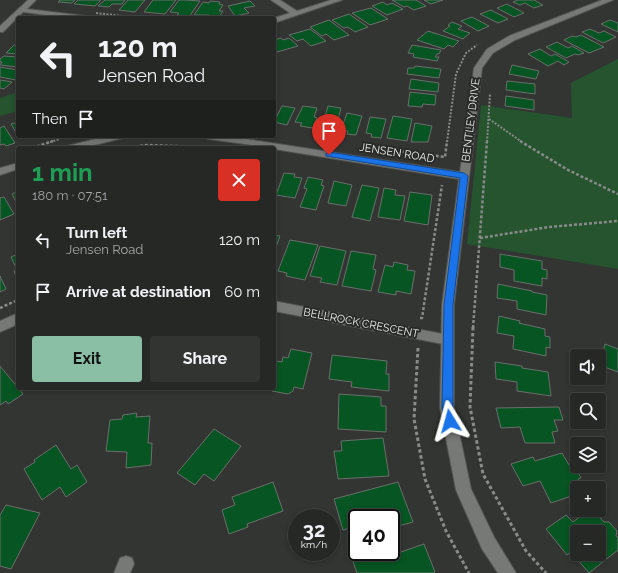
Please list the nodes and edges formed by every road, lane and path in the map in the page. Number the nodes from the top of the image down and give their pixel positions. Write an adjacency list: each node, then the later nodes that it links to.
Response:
1 (32, 0): 5 (street)
2 (275, 0): 6 (street)
3 (338, 0): 6 (street)
4 (609, 0): 25 (street, BENTLEY DRIVE)
5 (22, 10): 7 (street); 9 (street)
6 (296, 14): 8 (street)
7 (70, 16)
8 (276, 20)
9 (0, 30)
10 (481, 42): 22 (path)
11 (491, 86): 12 (path)
12 (488, 118): 27 (path); 29 (path)
13 (63, 138): 16 (path)
14 (112, 138): 17 (street)
15 (221, 138): 20 (street, JENSEN ROAD)
16 (38, 146)
17 (78, 146)
18 (139, 146): 19 (path)
19 (167, 146)
20 (272, 146)
21 (276, 147): 25 (street, JENSEN ROAD)
22 (390, 150)
23 (16, 167): 24 (street)
24 (0, 172)
25 (464, 176): 36 (street, BENTLEY DRIVE)
26 (442, 184): 33 (path)
27 (618, 194)
28 (618, 221): 29 (path)
29 (480, 238): 40 (path)
30 (16, 301): 32 (path)
31 (276, 306): 36 (street, BELLROCK CRESCENT)
32 (0, 308)
33 (414, 317)
34 (16, 319): 35 (street)
35 (0, 327)
36 (448, 340): 39 (street, BENTLEY DRIVE)
37 (418, 346): 38 (path)
38 (469, 573)
39 (508, 573)
40 (546, 573)

